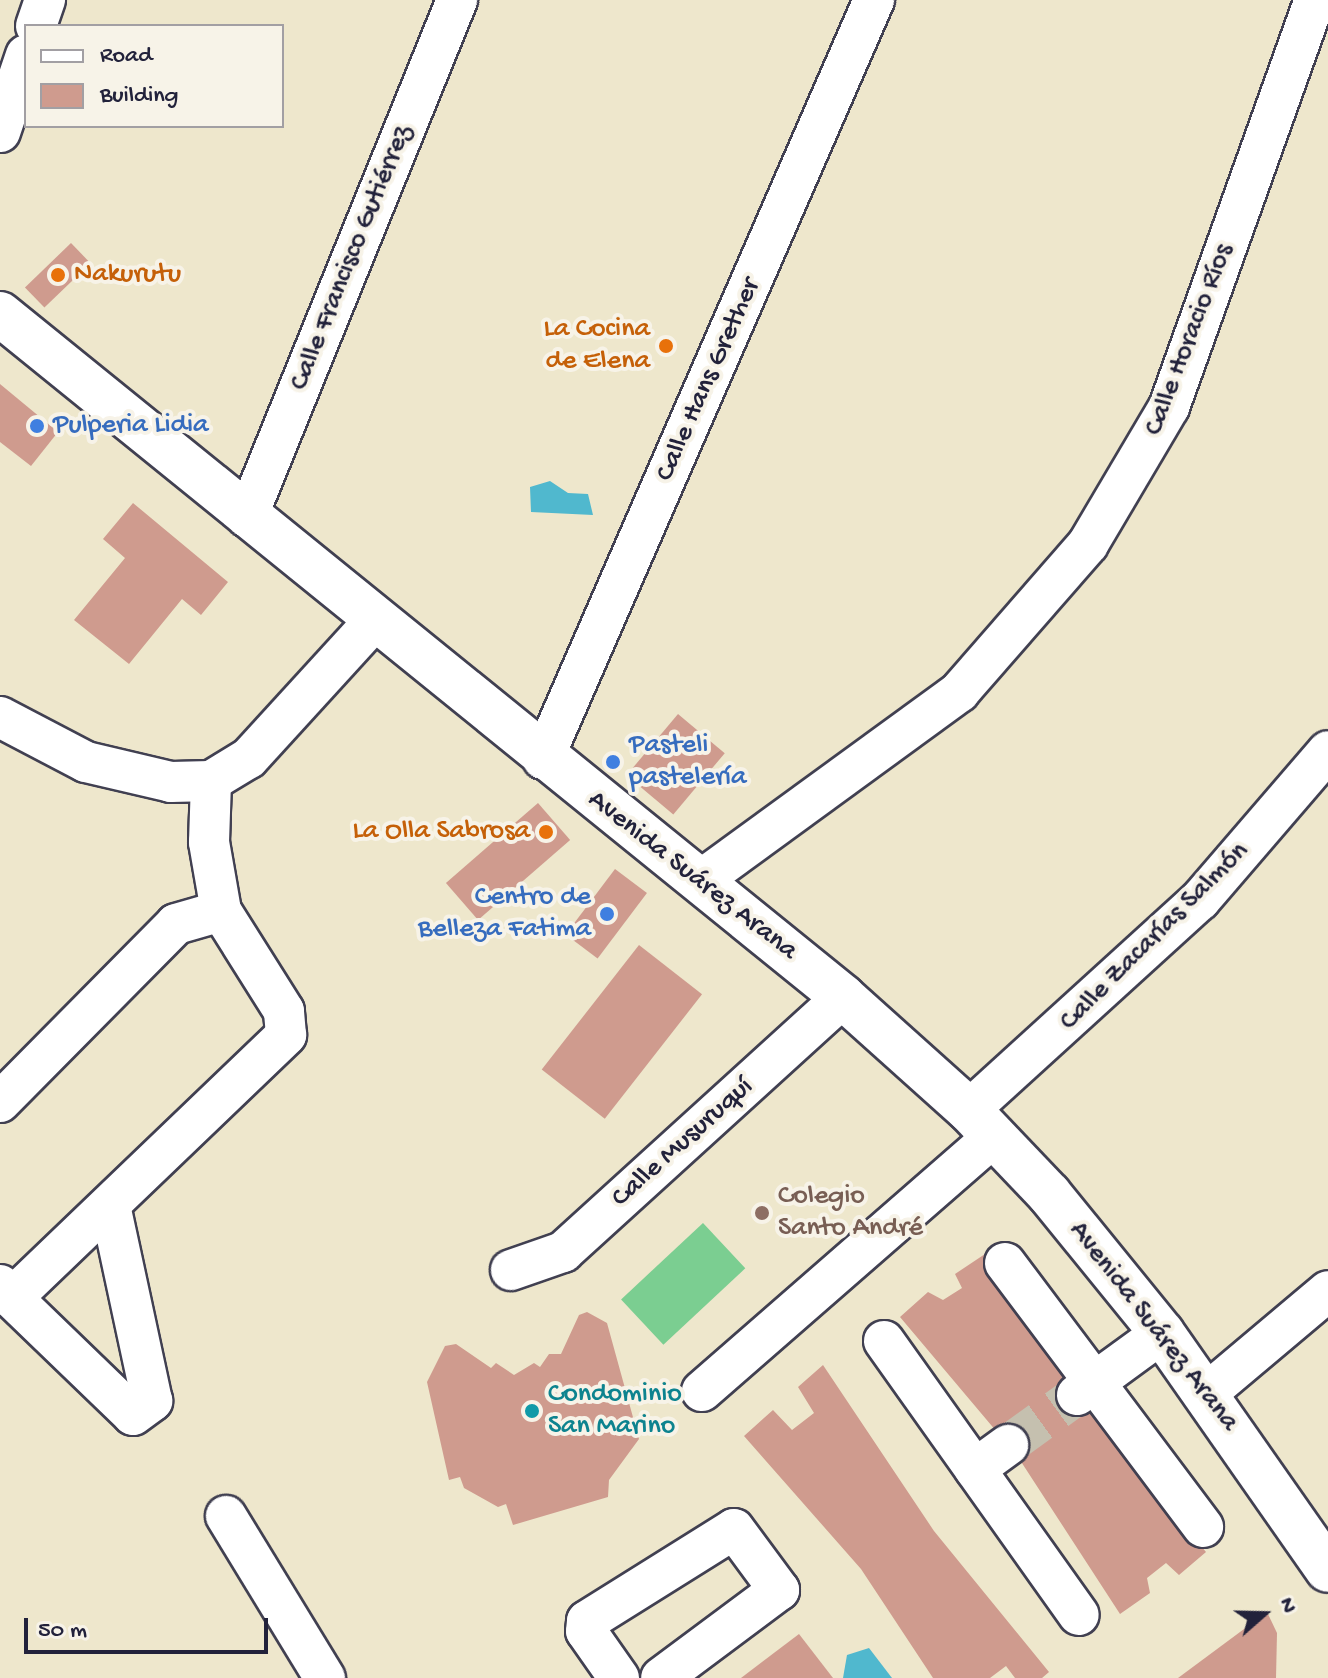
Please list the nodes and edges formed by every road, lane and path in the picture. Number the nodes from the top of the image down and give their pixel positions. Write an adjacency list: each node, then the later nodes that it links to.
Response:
1 (45, 0): 5 (street)
2 (457, 0): 10 (street, Calle Francisco Gutiérrez)
3 (874, 0): 14 (street, Calle Hans Grether)
4 (1315, 0): 6 (street, Calle Horacio Ríos)
5 (37, 24)
6 (1312, 58): 16 (street, Calle Horacio Ríos)
7 (24, 61): 8 (street)
8 (0, 132)
9 (0, 314): 10 (main road, Avenida Suárez Arana)
10 (247, 517): 11 (main road, Avenida Suárez Arana)
11 (374, 621): 14 (main road, Avenida Suárez Arana); 15 (street)
12 (0, 717): 15 (street)
13 (1328, 751): 20 (street, Calle Zacarías Salmón)
14 (543, 759): 16 (main road, Avenida Suárez Arana)
15 (211, 781): 17 (street)
16 (700, 881): 18 (main road, Avenida Suárez Arana)
17 (221, 911): 19 (street); 21 (street)
18 (843, 997): 20 (main road, Avenida Suárez Arana); 23 (street, Calle Musuruquí)
19 (0, 1102)
20 (981, 1124): 26 (main road, Avenida Suárez Arana); 29 (street, Calle Zacarías Salmón)
21 (110, 1205): 25 (street); 25 (street)
22 (1005, 1263): 28 (street)
23 (511, 1270)
24 (1328, 1291): 30 (street)
25 (6, 1292)
26 (1162, 1333): 28 (street); 30 (main road, Avenida Suárez Arana)
27 (884, 1341): 32 (street)
28 (1086, 1389): 34 (street)
29 (702, 1391)
30 (1207, 1393): 35 (main road, Avenida Suárez Arana)
31 (1008, 1445): 32 (street)
32 (975, 1469): 38 (street)
33 (226, 1516): 39 (street)
34 (1203, 1527)
35 (1314, 1535): 36 (main road, Avenida Suárez Arana); 37 (main road)
36 (1328, 1570)
37 (1328, 1588)
38 (1079, 1615)
39 (325, 1678)
40 (619, 1678): 41 (street)
41 (661, 1678)

